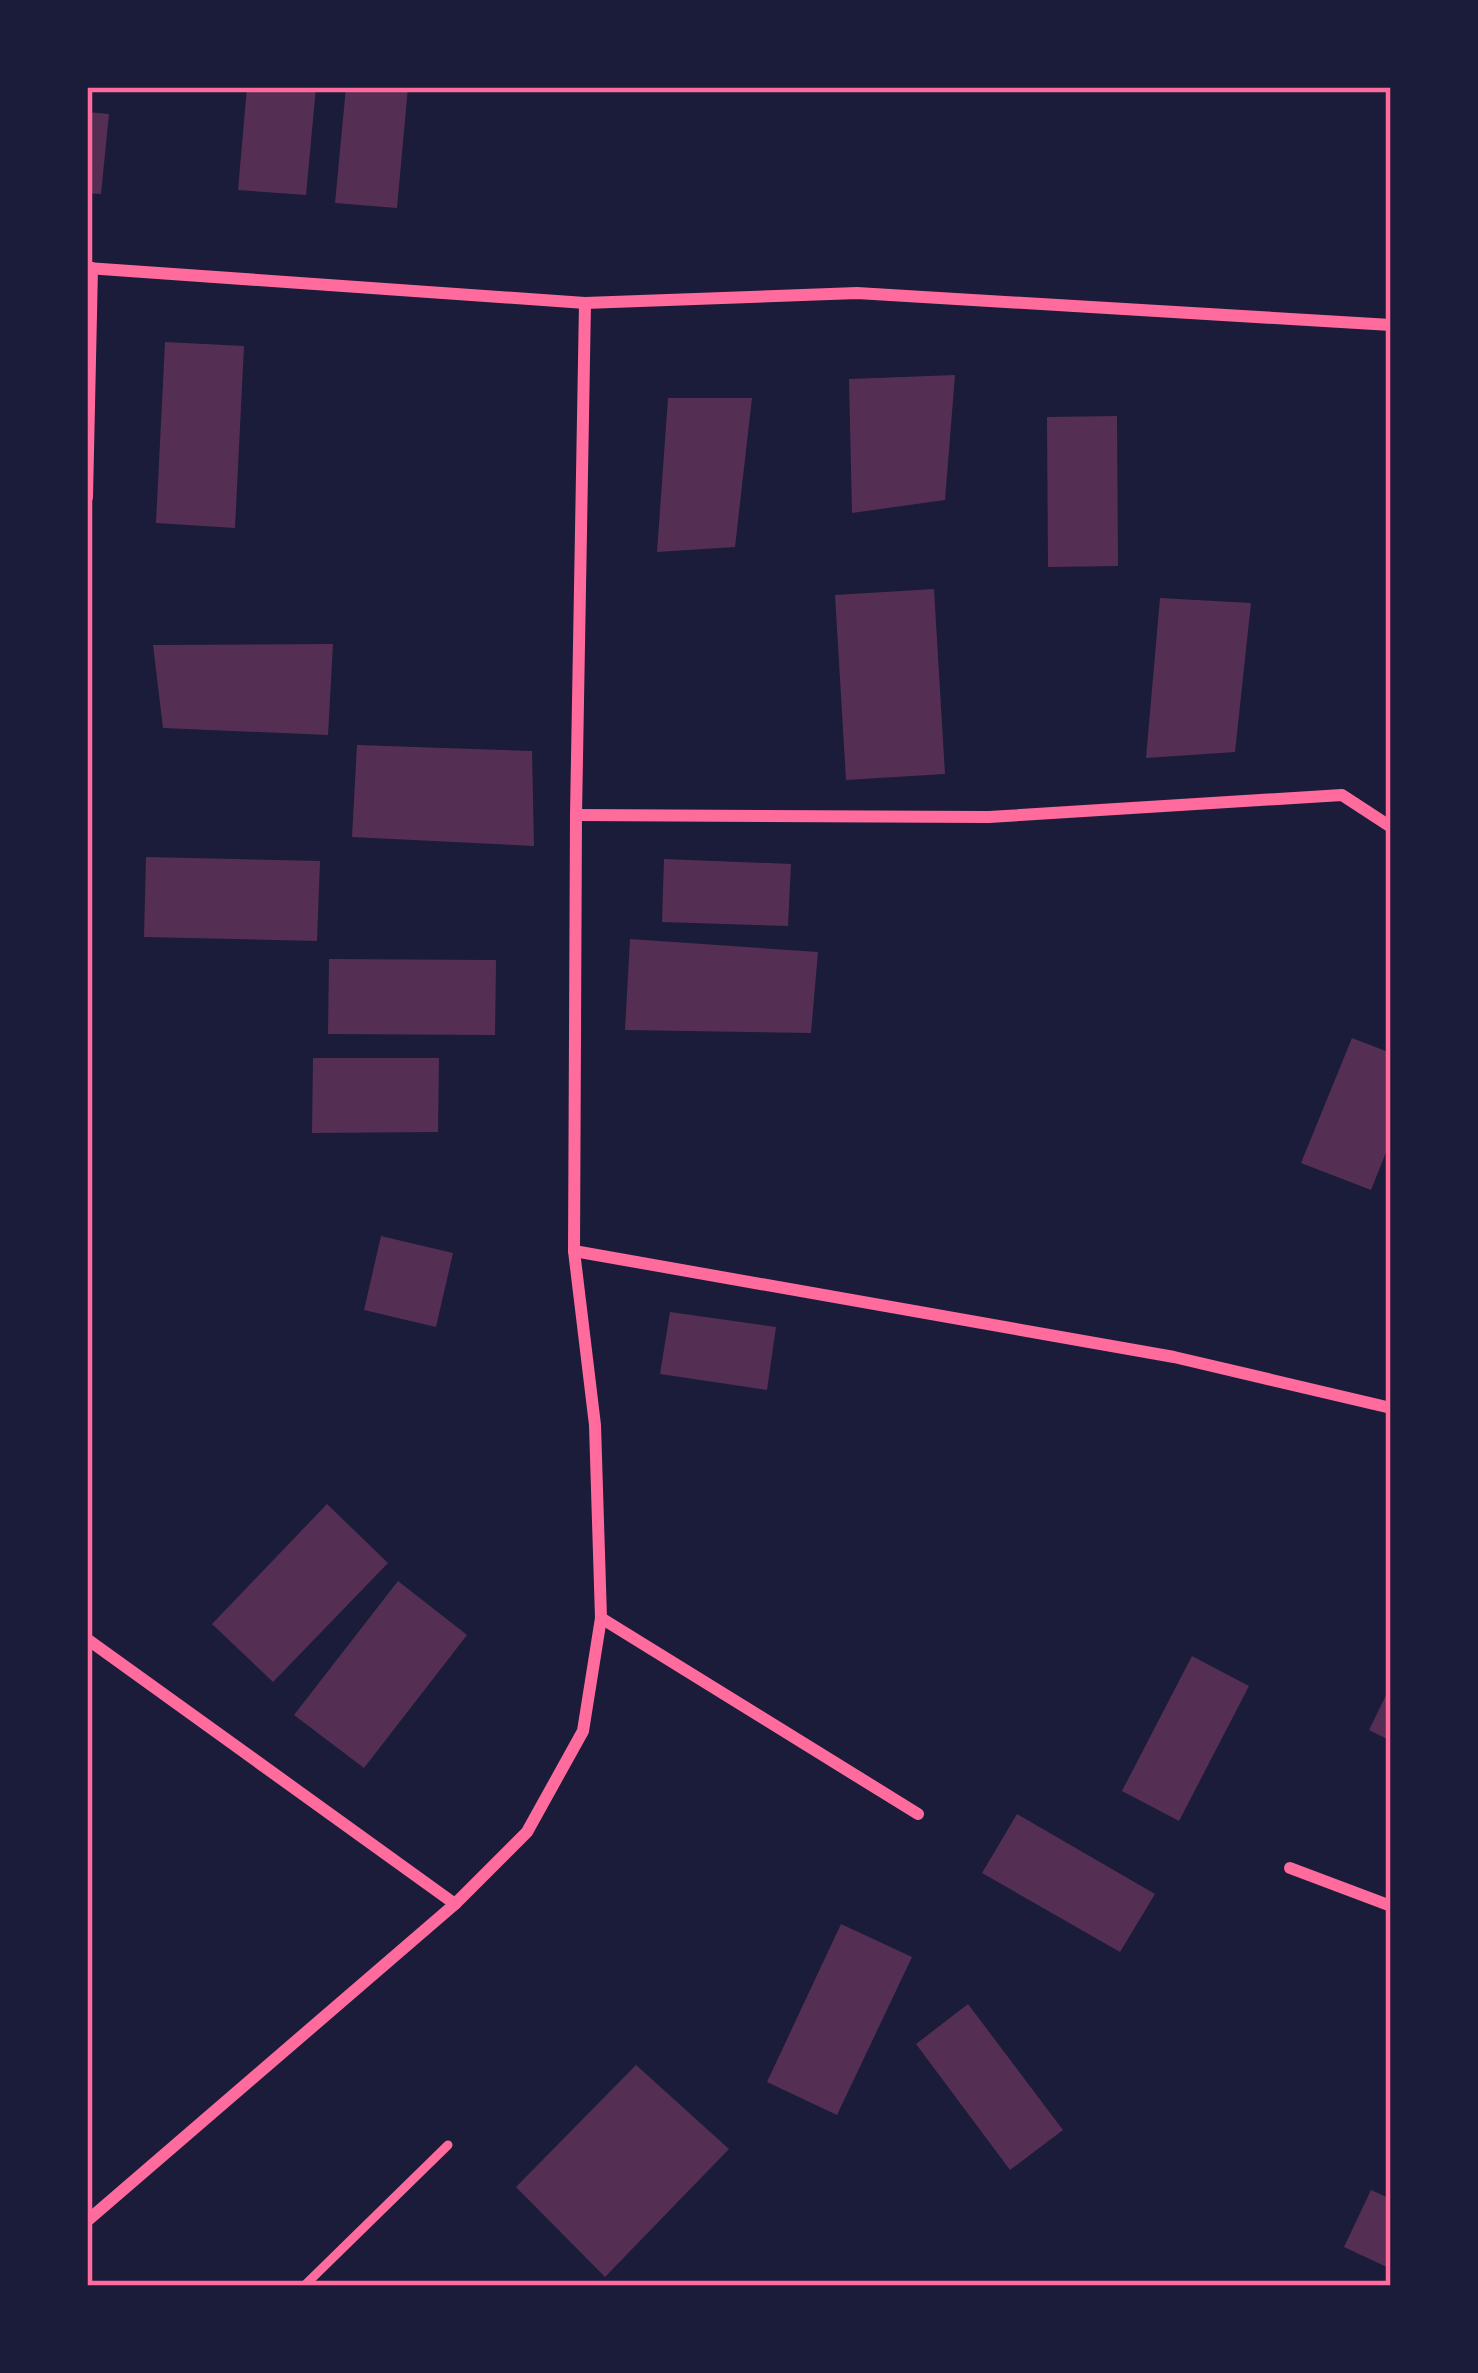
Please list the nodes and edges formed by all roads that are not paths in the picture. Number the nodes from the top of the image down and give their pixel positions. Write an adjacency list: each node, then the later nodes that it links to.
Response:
1 (90, 268): 2 (street); 4 (street)
2 (585, 303): 3 (street); 5 (street)
3 (1391, 325)
4 (87, 497)
5 (576, 814): 6 (street); 7 (street)
6 (1391, 827)
7 (574, 1251): 8 (street); 9 (street)
8 (1391, 1408)
9 (601, 1618): 11 (street); 13 (street)
10 (87, 1639): 13 (street)
11 (918, 1814)
12 (1290, 1868): 14 (street)
13 (455, 1904): 16 (street)
14 (1391, 1906)
15 (448, 2145): 17 (lane)
16 (87, 2221)
17 (304, 2286)

